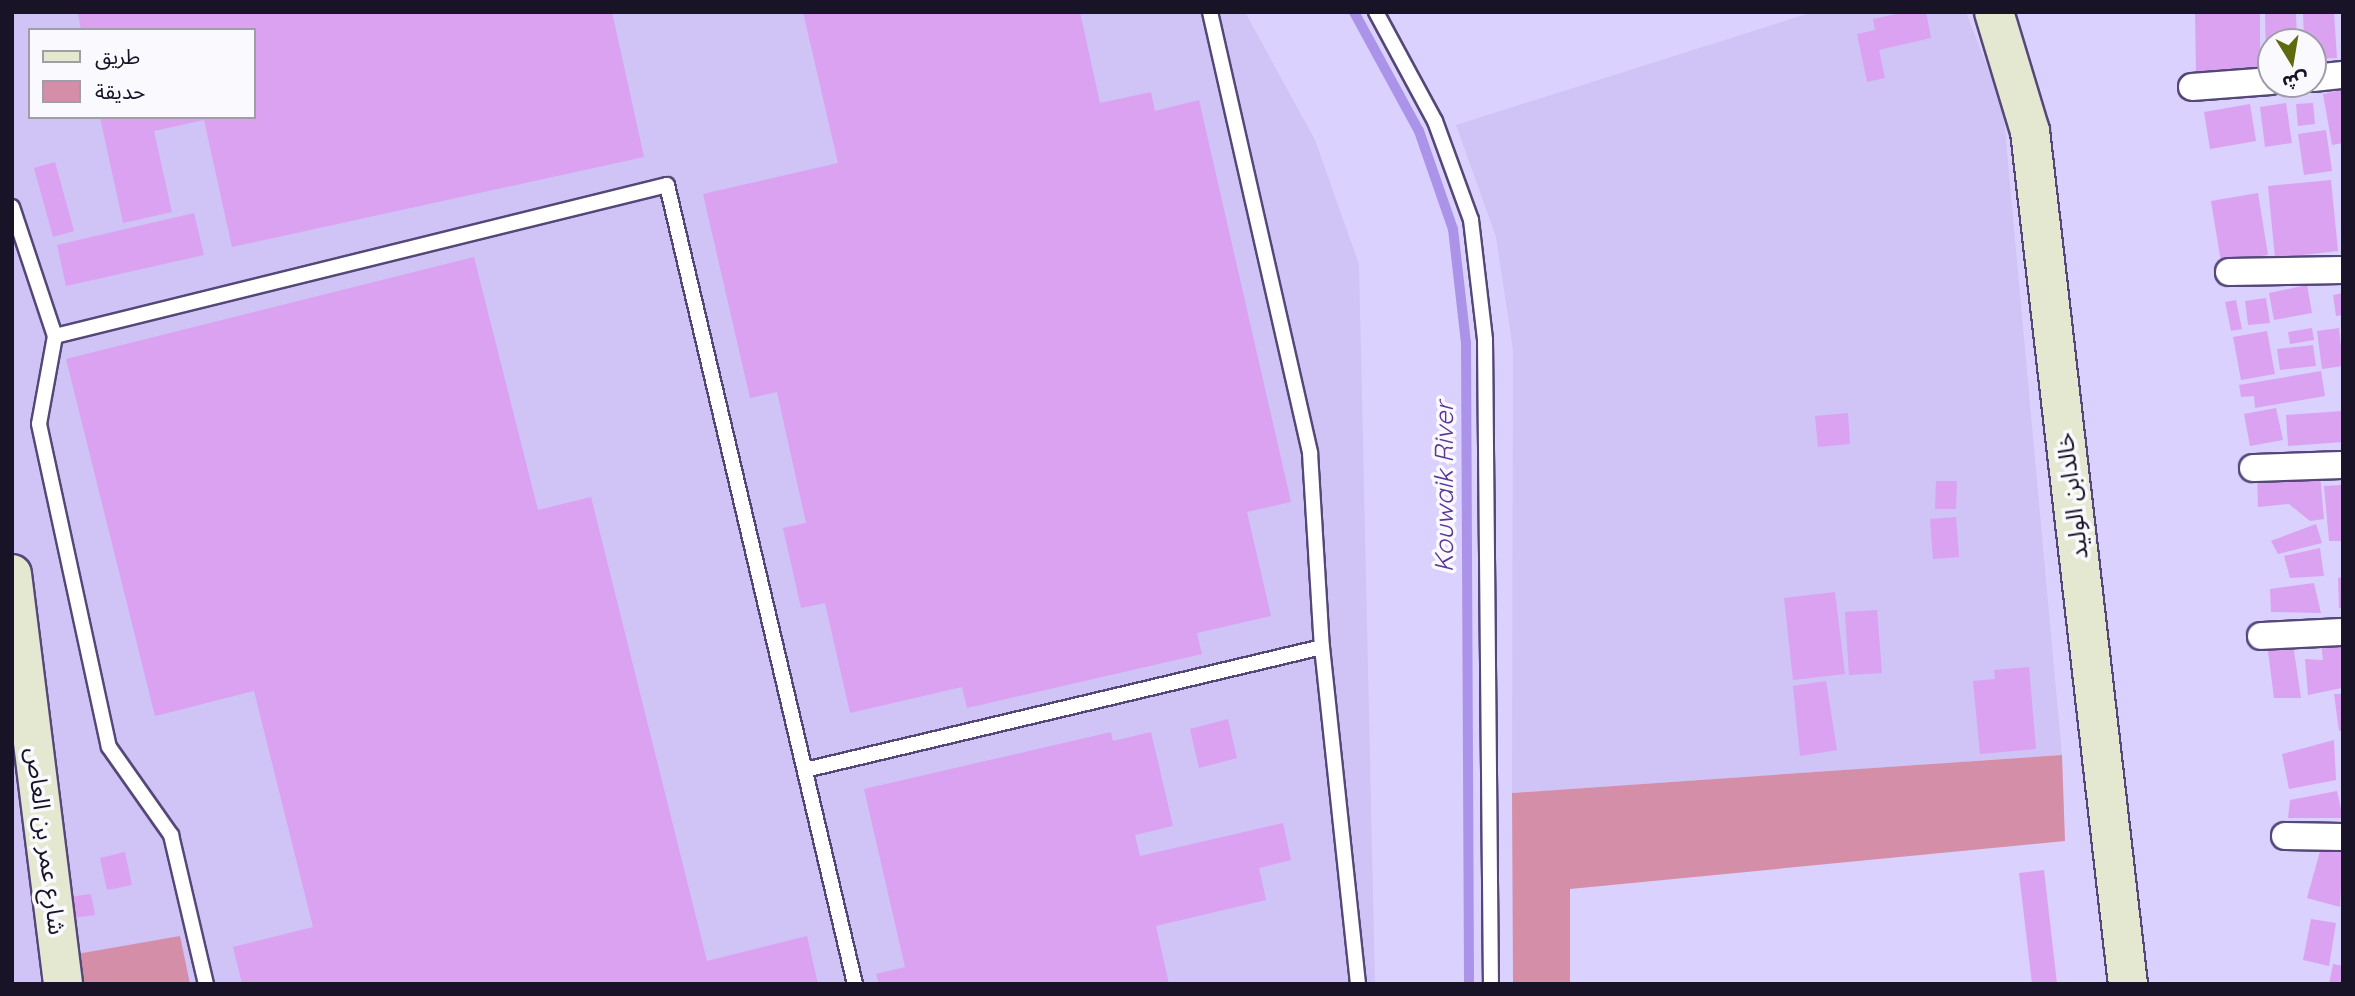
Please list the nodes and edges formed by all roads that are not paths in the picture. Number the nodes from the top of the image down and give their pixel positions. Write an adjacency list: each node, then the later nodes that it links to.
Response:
1 (1210, 12): 15 (lane)
2 (1376, 12): 23 (lane)
3 (1994, 12): 24 (main road, خالدابن الوليد)
4 (2257, 82): 5 (street)
5 (2192, 87)
6 (12, 207): 9 (lane)
7 (2343, 270): 8 (street)
8 (2229, 272)
9 (55, 336): 16 (lane); 20 (lane)
10 (2343, 464): 11 (street)
11 (2253, 468)
12 (12, 574): 19 (main road, شارع عمر بن العاص)
13 (2343, 632): 14 (street)
14 (2261, 636)
15 (1322, 648): 16 (lane); 22 (lane)
16 (805, 770): 21 (lane)
17 (2285, 836): 18 (street)
18 (2343, 837)
19 (63, 984)
20 (206, 984)
21 (855, 984)
22 (1358, 984)
23 (1491, 984)
24 (2129, 984)

